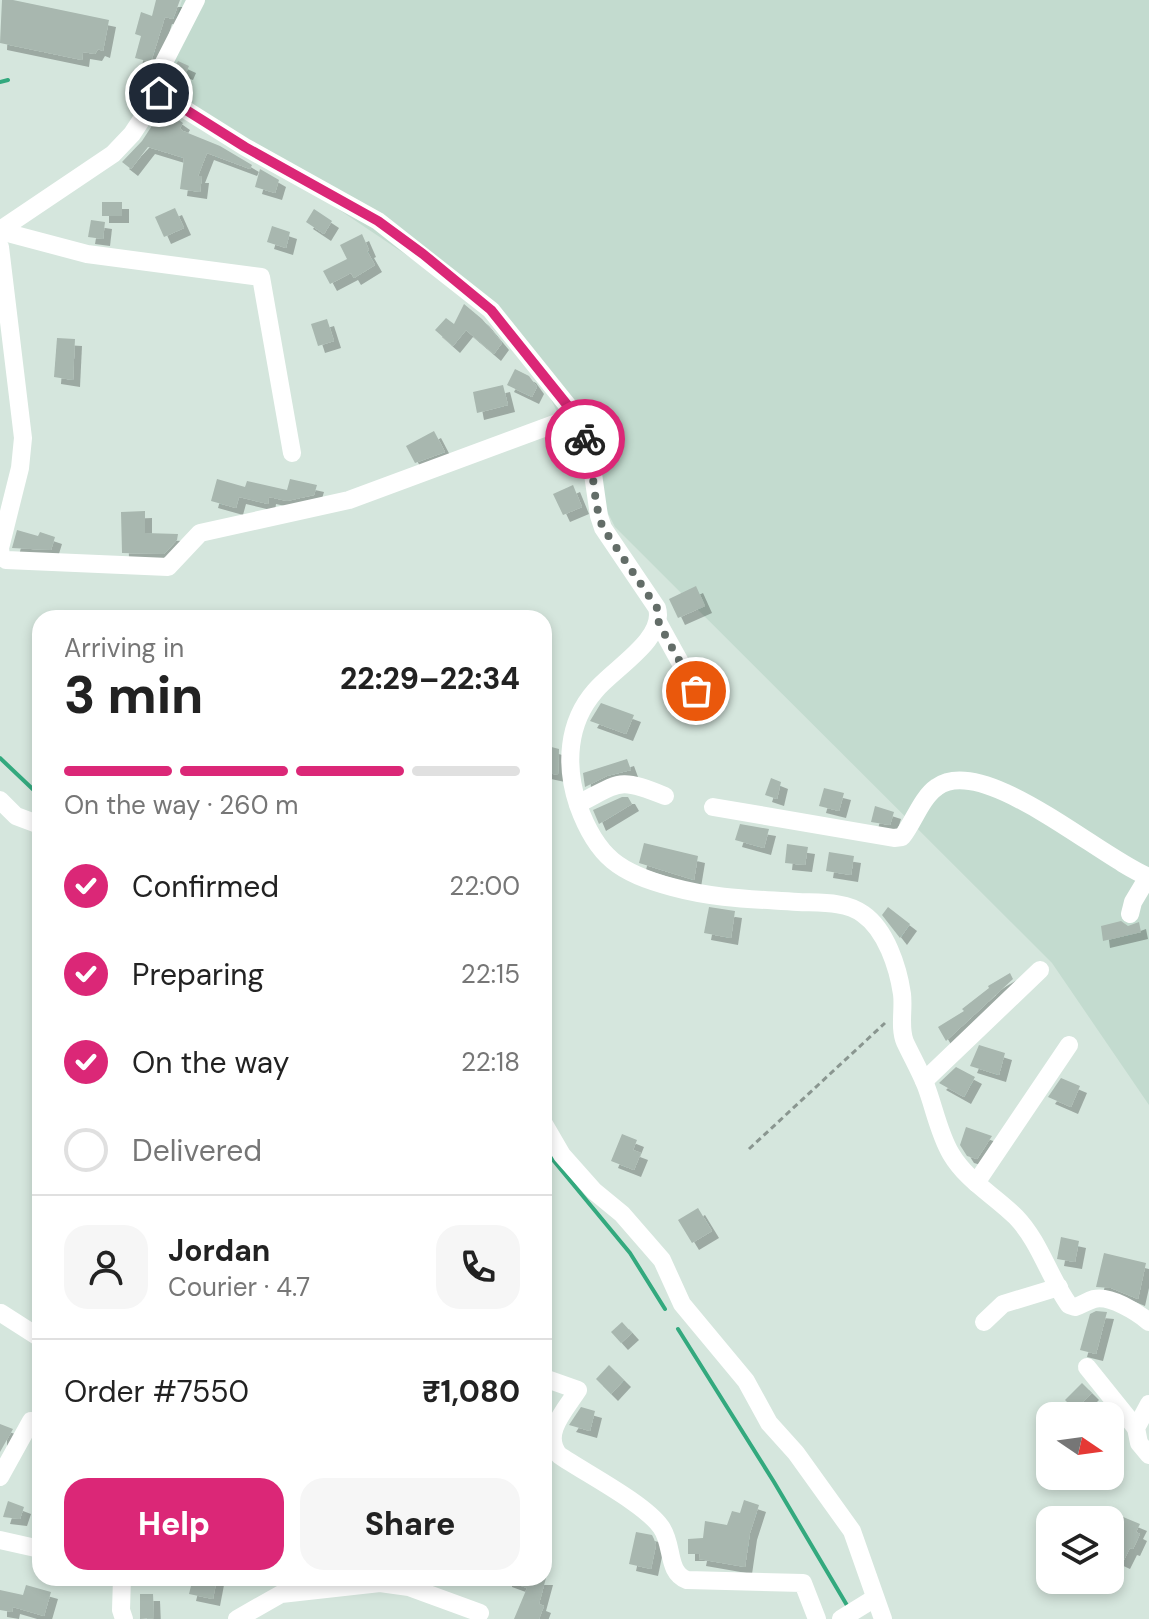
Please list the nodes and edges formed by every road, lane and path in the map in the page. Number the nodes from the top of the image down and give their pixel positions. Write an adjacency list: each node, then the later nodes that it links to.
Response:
1 (196, 0): 2 (street)
2 (159, 93): 3 (street); 5 (street)
3 (0, 230): 6 (street)
4 (0, 247): 5 (street)
5 (576, 416): 7 (street)
6 (292, 453)
7 (659, 624): 8 (street); 11 (street)
8 (696, 691)
9 (665, 796): 11 (street)
10 (0, 800): 13 (street)
11 (578, 804): 17 (street)
12 (713, 807): 14 (street)
13 (32, 822)
14 (1148, 877): 15 (street)
15 (1130, 914)
16 (1040, 970): 19 (street)
17 (902, 1007): 19 (street); 21 (path)
18 (1069, 1045): 22 (street)
19 (924, 1081): 22 (street)
20 (552, 1138): 42 (street)
21 (749, 1149)
22 (976, 1183): 23 (street)
23 (1059, 1287): 25 (street); 26 (street)
24 (1, 1313): 27 (street)
25 (984, 1322)
26 (1149, 1322)
27 (32, 1333)
28 (1087, 1367): 32 (street)
29 (552, 1381): 33 (street)
30 (1149, 1404): 32 (street)
31 (31, 1421): 36 (street)
32 (1136, 1428): 35 (street)
33 (552, 1436)
34 (552, 1442): 46 (street)
35 (1149, 1455)
36 (0, 1477)
37 (0, 1540): 38 (street)
38 (32, 1547)
39 (122, 1586): 44 (street)
40 (280, 1586): 45 (street)
41 (402, 1586): 43 (street)
42 (854, 1611): 47 (street)
43 (480, 1613)
44 (124, 1619)
45 (237, 1619)
46 (817, 1619)
47 (883, 1619)

